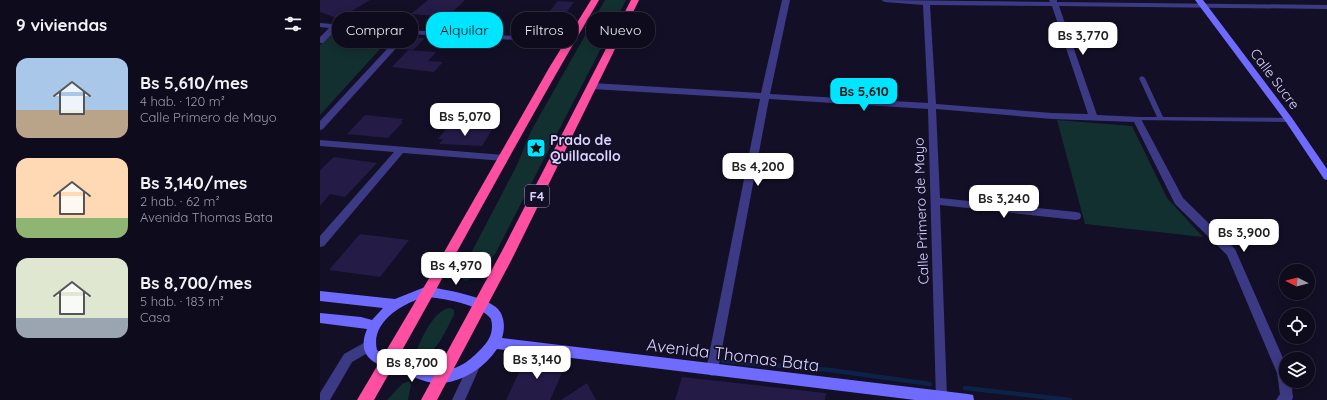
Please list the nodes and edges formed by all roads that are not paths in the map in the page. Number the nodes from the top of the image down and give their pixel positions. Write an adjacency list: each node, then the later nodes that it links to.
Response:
1 (595, 0): 11 (highway)
2 (635, 0): 19 (highway, F4)
3 (786, 0): 20 (street)
4 (885, 0): 5 (street)
5 (926, 1): 6 (street); 21 (street, Calle Primero de Mayo)
6 (1054, 2): 7 (street); 22 (street)
7 (1201, 3): 8 (street); 25 (main road, Calle Sucre)
8 (1327, 7)
9 (320, 25): 10 (street)
10 (332, 26)
11 (578, 27)
12 (332, 30): 15 (street)
13 (418, 33): 14 (street)
14 (511, 37)
15 (320, 41)
16 (392, 48): 26 (street)
17 (566, 48): 29 (highway)
18 (1142, 78): 23 (lane)
19 (592, 86): 20 (street); 37 (highway, F4)
20 (765, 96): 21 (street); 44 (street)
21 (932, 106): 22 (street); 31 (street, Calle Primero de Mayo)
22 (1094, 118): 24 (street)
23 (1160, 118): 24 (lane); 25 (lane)
24 (1137, 119): 52 (street)
25 (1289, 120): 30 (main road, Calle Sucre)
26 (320, 128)
27 (320, 143): 28 (street)
28 (400, 151): 29 (street); 33 (street)
29 (504, 158): 34 (highway)
30 (1327, 176)
31 (935, 201): 32 (street); 46 (street, Calle Primero de Mayo)
32 (1076, 216)
33 (320, 243)
34 (428, 292): 36 (main road); 37 (main road); 42 (highway)
35 (320, 296): 36 (main road)
36 (396, 304): 39 (main road)
37 (480, 305): 40 (main road); 45 (highway, F4)
38 (320, 318): 39 (main road)
39 (374, 326): 41 (main road)
40 (493, 343): 43 (main road); 44 (main road, Avenida Thomas Bata)
41 (369, 346): 42 (main road); 47 (street)
42 (387, 363): 45 (main road); 48 (highway)
43 (475, 364): 45 (main road); 50 (street)
44 (712, 370): 46 (main road, Avenida Thomas Bata)
45 (442, 377): 49 (highway, F4)
46 (941, 397): 51 (main road, Avenida Thomas Bata)
47 (323, 400)
48 (365, 400)
49 (429, 400)
50 (458, 400)
51 (968, 400)
52 (1282, 400)

